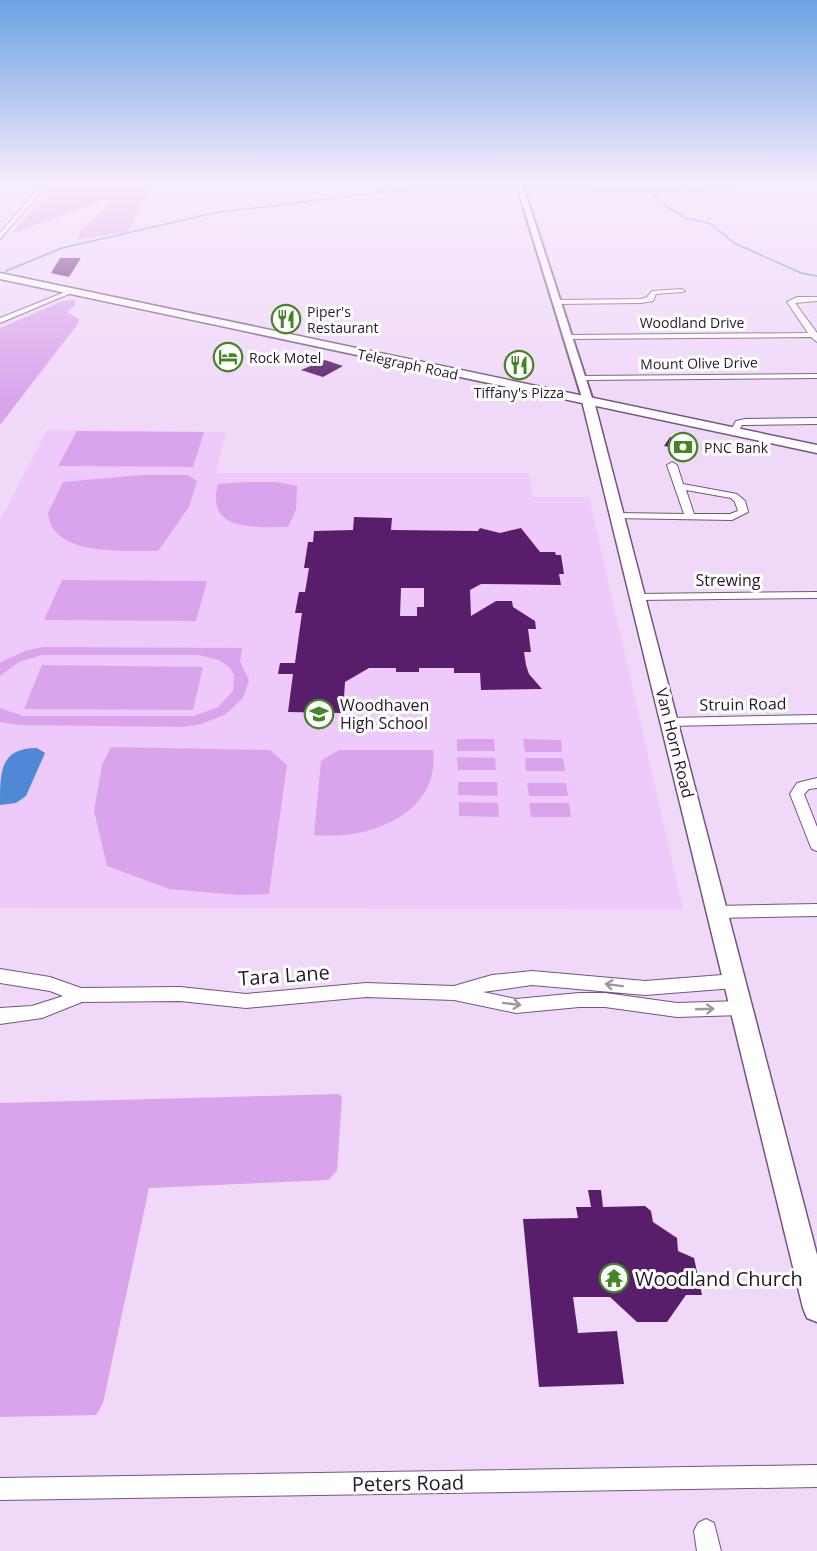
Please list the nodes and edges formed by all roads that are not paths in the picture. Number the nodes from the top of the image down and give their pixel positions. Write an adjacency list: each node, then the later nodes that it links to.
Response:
1 (542, 255): 6 (street, Van Horn Road)
2 (0, 276): 3 (main road, Telegraph Road)
3 (68, 291): 7 (street); 12 (main road, Telegraph Road)
4 (681, 291): 6 (street)
5 (817, 299): 9 (street)
6 (557, 302): 8 (street, Van Horn Road)
7 (0, 321)
8 (568, 337): 9 (street, Woodland Drive); 11 (street, Van Horn Road)
9 (816, 337)
10 (817, 376): 11 (street, Mount Olive Drive)
11 (581, 378): 12 (street, Van Horn Road)
12 (588, 401): 14 (main road, Telegraph Road); 18 (main road, Van Horn Road)
13 (817, 421): 14 (street)
14 (734, 432): 15 (main road, Telegraph Road)
15 (817, 449)
16 (672, 465): 17 (street)
17 (680, 486): 19 (street); 19 (street)
18 (618, 516): 19 (street); 21 (main road, Van Horn Road)
19 (690, 516)
20 (817, 595): 21 (street, Strewing)
21 (638, 597): 23 (main road, Van Horn Road)
22 (817, 720): 23 (street, Struin Road)
23 (669, 722): 27 (main road, Van Horn Road)
24 (817, 783): 25 (street)
25 (817, 845)
26 (817, 910): 27 (street)
27 (717, 912): 30 (main road, Van Horn Road)
28 (0, 976): 33 (street, Tara Lane)
29 (562, 979): 31 (street, Tara Lane, one-way to 29); 32 (street, Tara Lane); 34 (street)
30 (735, 981): 31 (street, Tara Lane); 36 (main road, Van Horn Road)
31 (645, 988): 35 (street)
32 (454, 993): 33 (street, Tara Lane); 34 (street, Tara Lane, one-way to 34)
33 (81, 995): 37 (street, Tara Lane)
34 (565, 1003): 35 (street, Tara Lane)
35 (649, 1008): 36 (street, Tara Lane, one-way to 36)
36 (741, 1008): 38 (main road, Van Horn Road)
37 (0, 1016)
38 (816, 1302)
39 (817, 1476): 40 (street, Peters Road)
40 (0, 1489)

